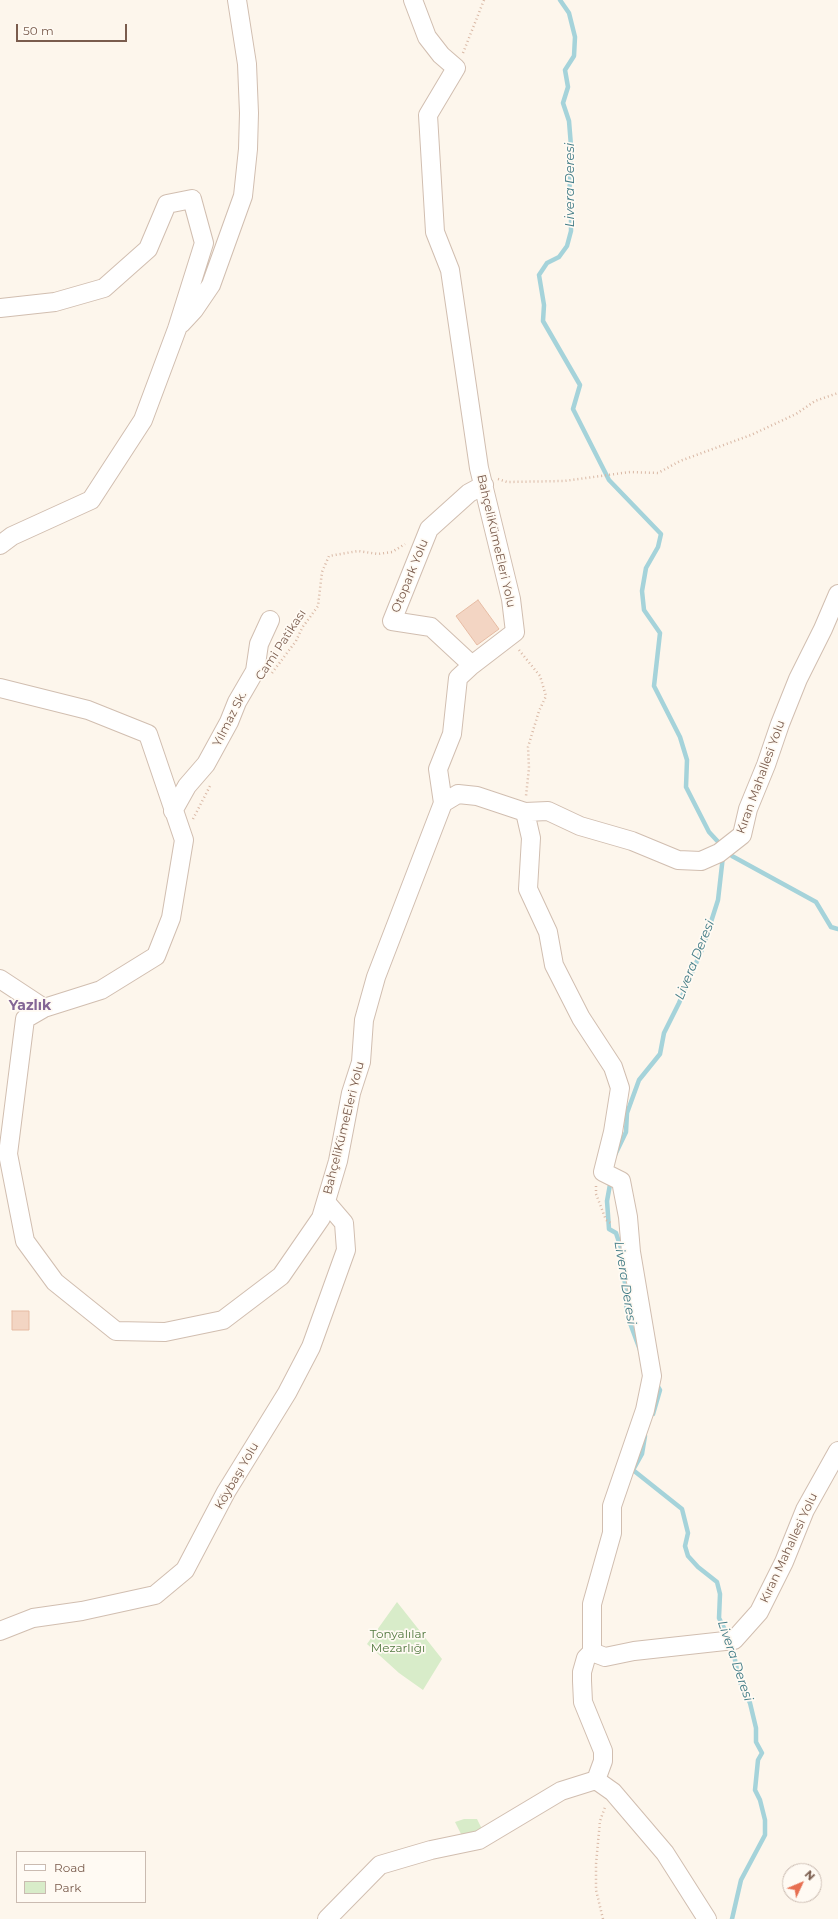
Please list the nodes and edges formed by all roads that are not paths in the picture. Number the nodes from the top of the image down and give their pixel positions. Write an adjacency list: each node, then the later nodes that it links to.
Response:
1 (237, 0): 4 (street)
2 (413, 0): 5 (street, BahçeliKümeEleri Yolu)
3 (0, 308): 4 (street)
4 (177, 329): 6 (street)
5 (489, 481): 9 (street, BahçeliKümeEleri Yolu); 9 (street, Otopark Yolu)
6 (0, 545)
7 (838, 594): 13 (street, Kıran Mahallesi Yolu)
8 (270, 620): 12 (street, Yılmaz Sk.)
9 (472, 665): 11 (street, BahçeliKümeEleri Yolu)
10 (0, 688): 12 (street, BahçeliKümeEleri Yolu)
11 (443, 803): 13 (street, Kıran Mahallesi Yolu); 17 (street, BahçeliKümeEleri Yolu)
12 (173, 811): 15 (street, BahçeliKümeEleri Yolu)
13 (525, 812): 20 (street)
14 (0, 979): 15 (street)
15 (44, 1008): 16 (street, BahçeliKümeEleri Yolu)
16 (4, 1156): 17 (street, BahçeliKümeEleri Yolu)
17 (326, 1202): 19 (street, Köybaşı Yolu)
18 (837, 1455): 20 (street, Kıran Mahallesi Yolu)
19 (0, 1631)
20 (592, 1652): 21 (street)
21 (596, 1780): 22 (street); 23 (street)
22 (327, 1919)
23 (707, 1919)

